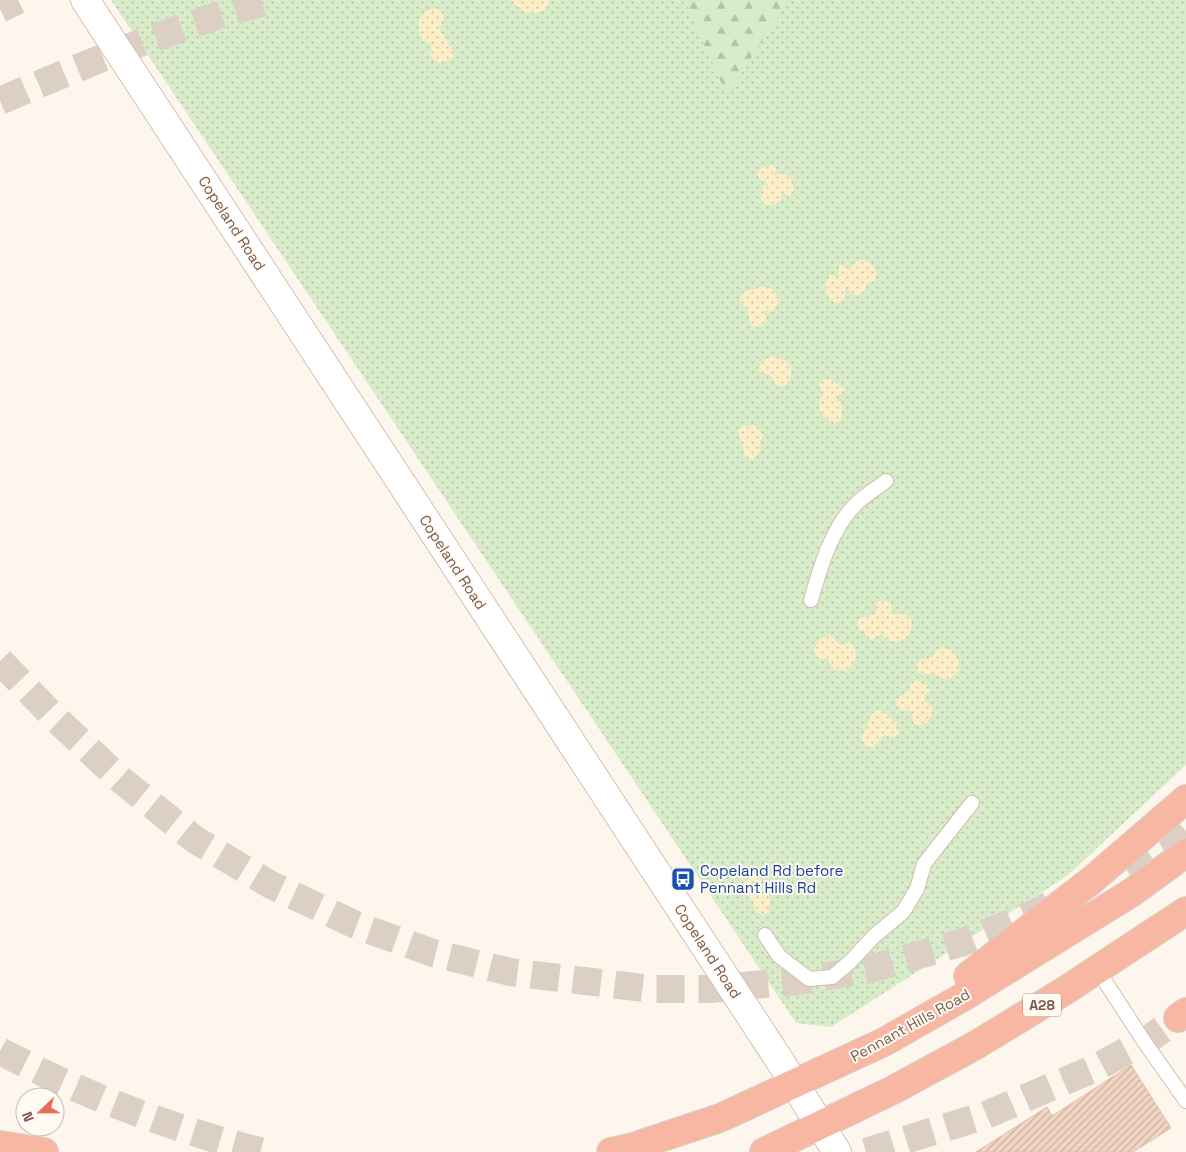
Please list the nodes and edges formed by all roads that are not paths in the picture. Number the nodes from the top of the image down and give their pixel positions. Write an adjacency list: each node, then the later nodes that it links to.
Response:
1 (85, 0): 11 (main road, Copeland Road)
2 (886, 481): 3 (lane)
3 (811, 600)
4 (1186, 799): 10 (highway)
5 (972, 803): 8 (lane)
6 (1186, 853): 10 (highway, Pennant Hills Road)
7 (1186, 911): 9 (highway, A28)
8 (765, 935)
9 (1097, 969): 12 (lane); 13 (highway, A28)
10 (884, 1042): 11 (highway, Pennant Hills Road)
11 (794, 1084): 13 (main road, Copeland Road); 16 (highway, Pennant Hills Road)
12 (1186, 1101)
13 (821, 1125): 17 (highway, A28); 18 (main road, Copeland Road)
14 (0, 1145): 15 (highway)
15 (44, 1152)
16 (611, 1152)
17 (764, 1152)
18 (837, 1152)

